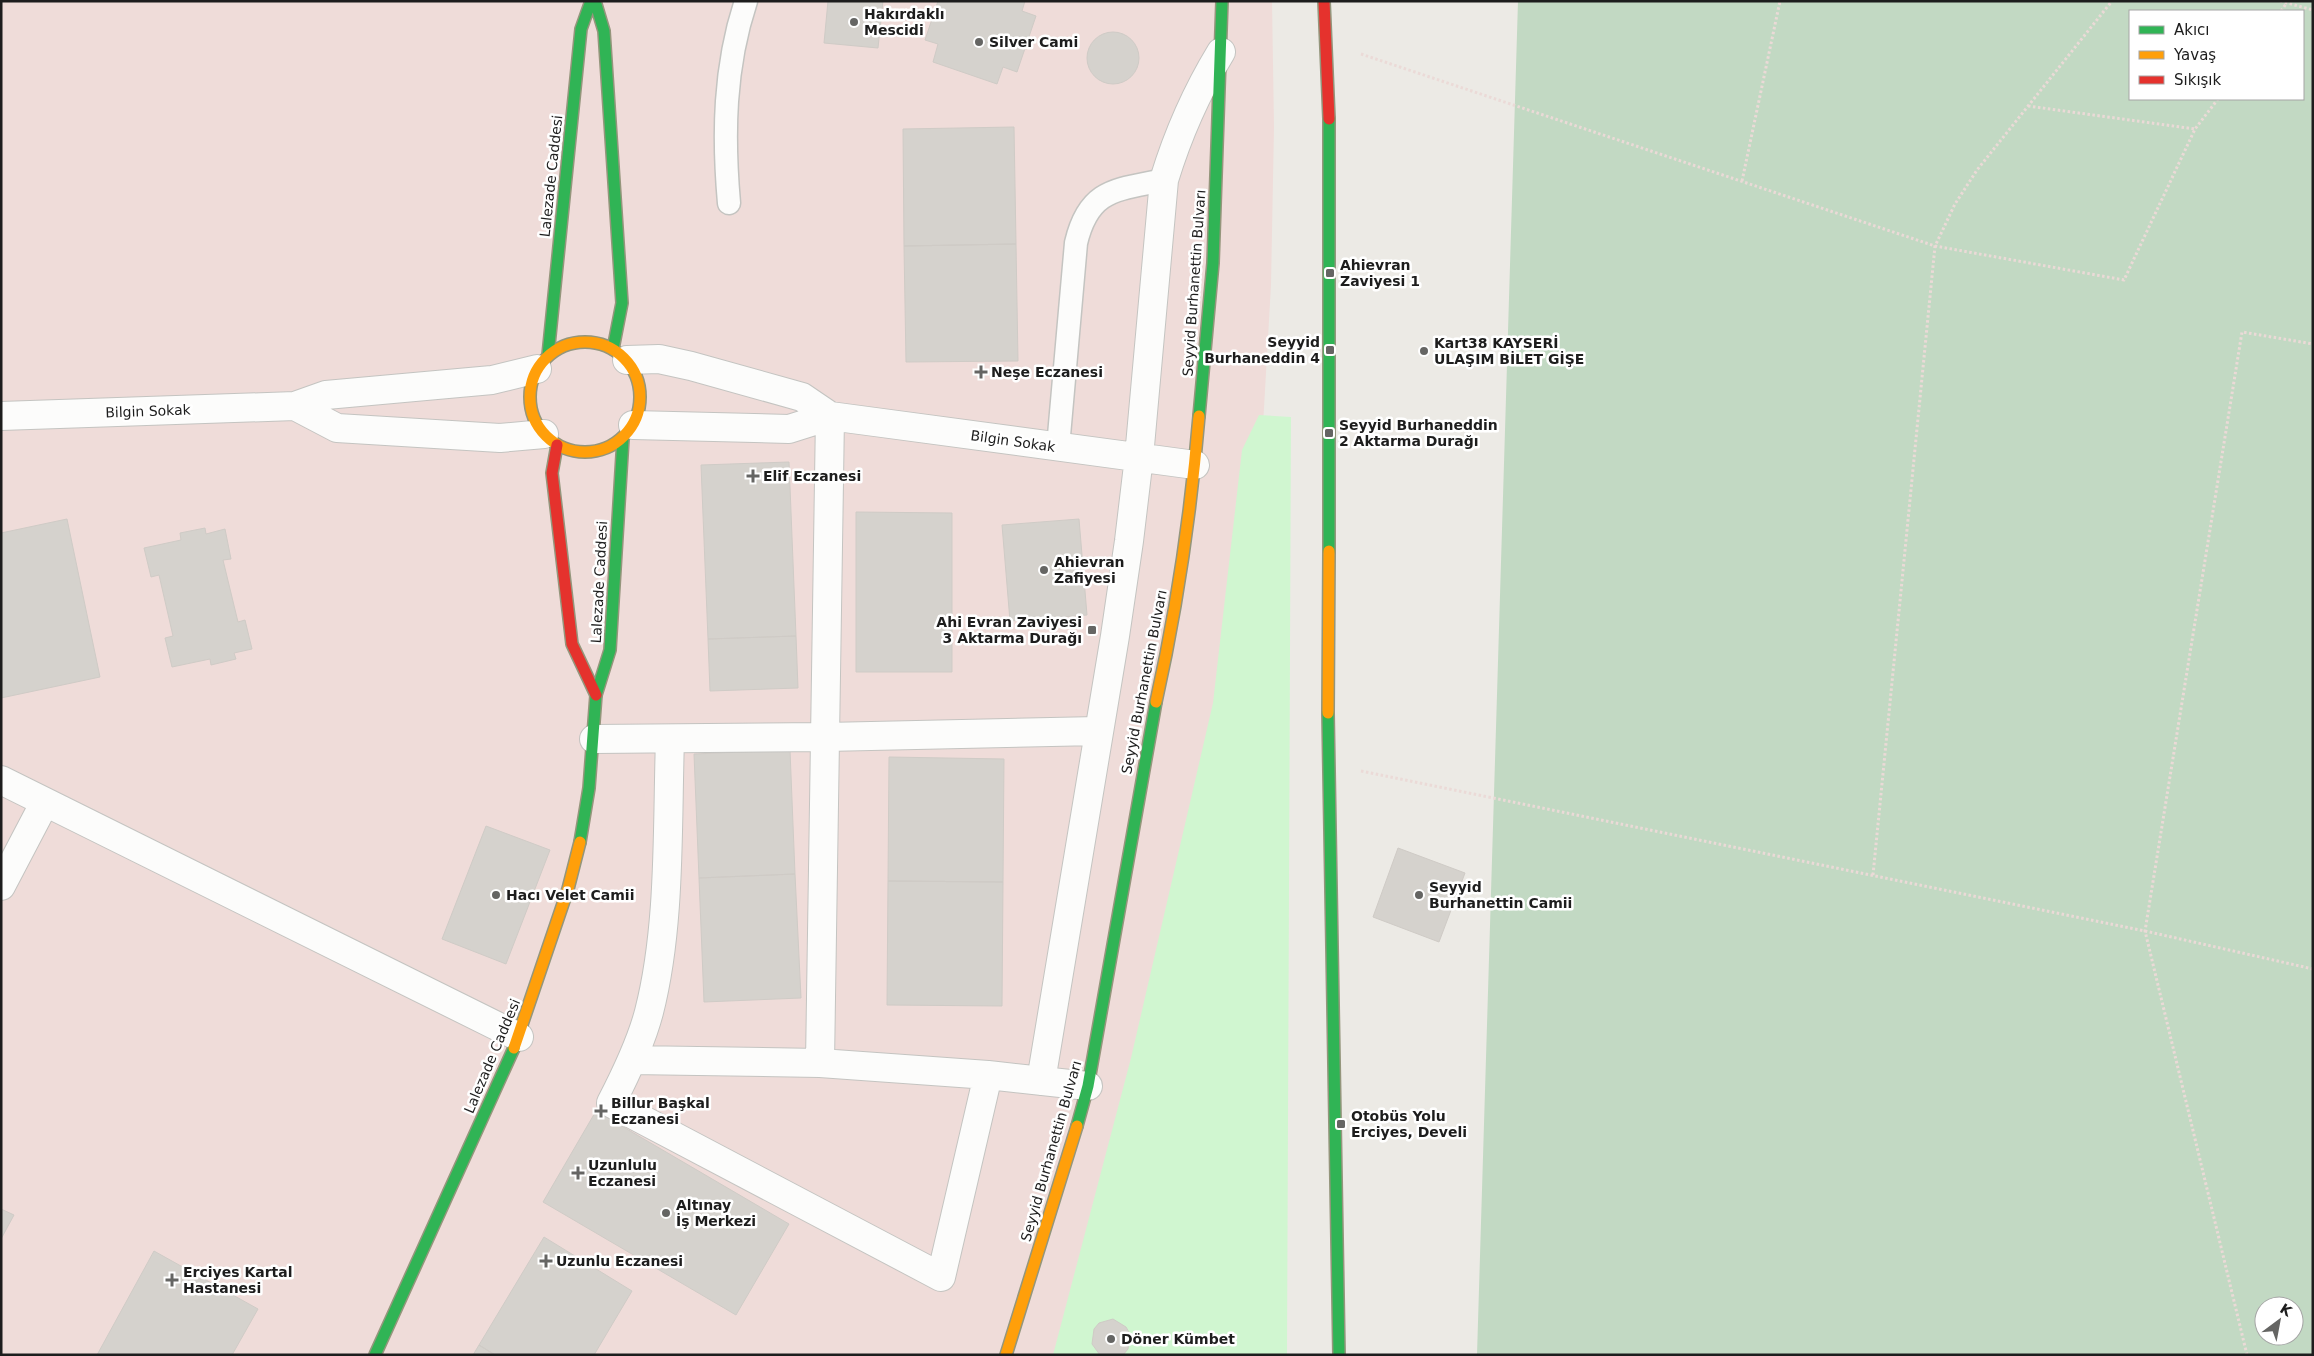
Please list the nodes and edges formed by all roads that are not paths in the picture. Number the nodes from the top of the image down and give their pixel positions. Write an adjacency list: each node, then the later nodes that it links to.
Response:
1 (593, 1): 8 (main road, Lalezade Caddesi); 9 (main road, Lalezade Caddesi)
2 (746, 1): 7 (lane)
3 (1222, 1): 5 (main road, Seyyid Burhanettin Bulvarı)
4 (1324, 1): 32 (main road)
5 (1221, 52): 6 (street); 17 (main road, Seyyid Burhanettin Bulvarı)
6 (1164, 180): 15 (lane); 16 (street)
7 (729, 204)
8 (620, 354): 9 (main road); 12 (street, Bilgin Sokak); 13 (main road)
9 (543, 362): 10 (street, Bilgin Sokak); 14 (main road)
10 (295, 406): 11 (street, Bilgin Sokak); 14 (street, Bilgin Sokak)
11 (1, 416)
12 (830, 416): 13 (street, Bilgin Sokak); 15 (street, Bilgin Sokak); 20 (street)
13 (628, 432): 14 (main road); 18 (main road, Lalezade Caddesi)
14 (550, 439): 18 (main road, Lalezade Caddesi)
15 (1058, 447): 16 (street, Bilgin Sokak)
16 (1139, 458): 17 (street, Bilgin Sokak); 19 (street)
17 (1195, 465): 31 (main road, Seyyid Burhanettin Bulvarı)
18 (596, 695): 22 (main road, Lalezade Caddesi)
19 (1098, 731): 20 (street); 30 (street)
20 (826, 737): 21 (street); 28 (street)
21 (670, 738): 22 (street); 27 (street)
22 (594, 739): 26 (main road, Lalezade Caddesi)
23 (1, 780): 24 (street)
24 (45, 802): 25 (street); 26 (street)
25 (2, 884)
26 (519, 1037): 33 (main road, Lalezade Caddesi)
27 (632, 1060): 28 (street); 29 (street)
28 (820, 1063): 29 (street)
29 (988, 1075): 30 (street)
30 (1042, 1081): 31 (street)
31 (1088, 1086): 34 (main road, Seyyid Burhanettin Bulvarı)
32 (1339, 1352)
33 (375, 1355)
34 (1006, 1355)

